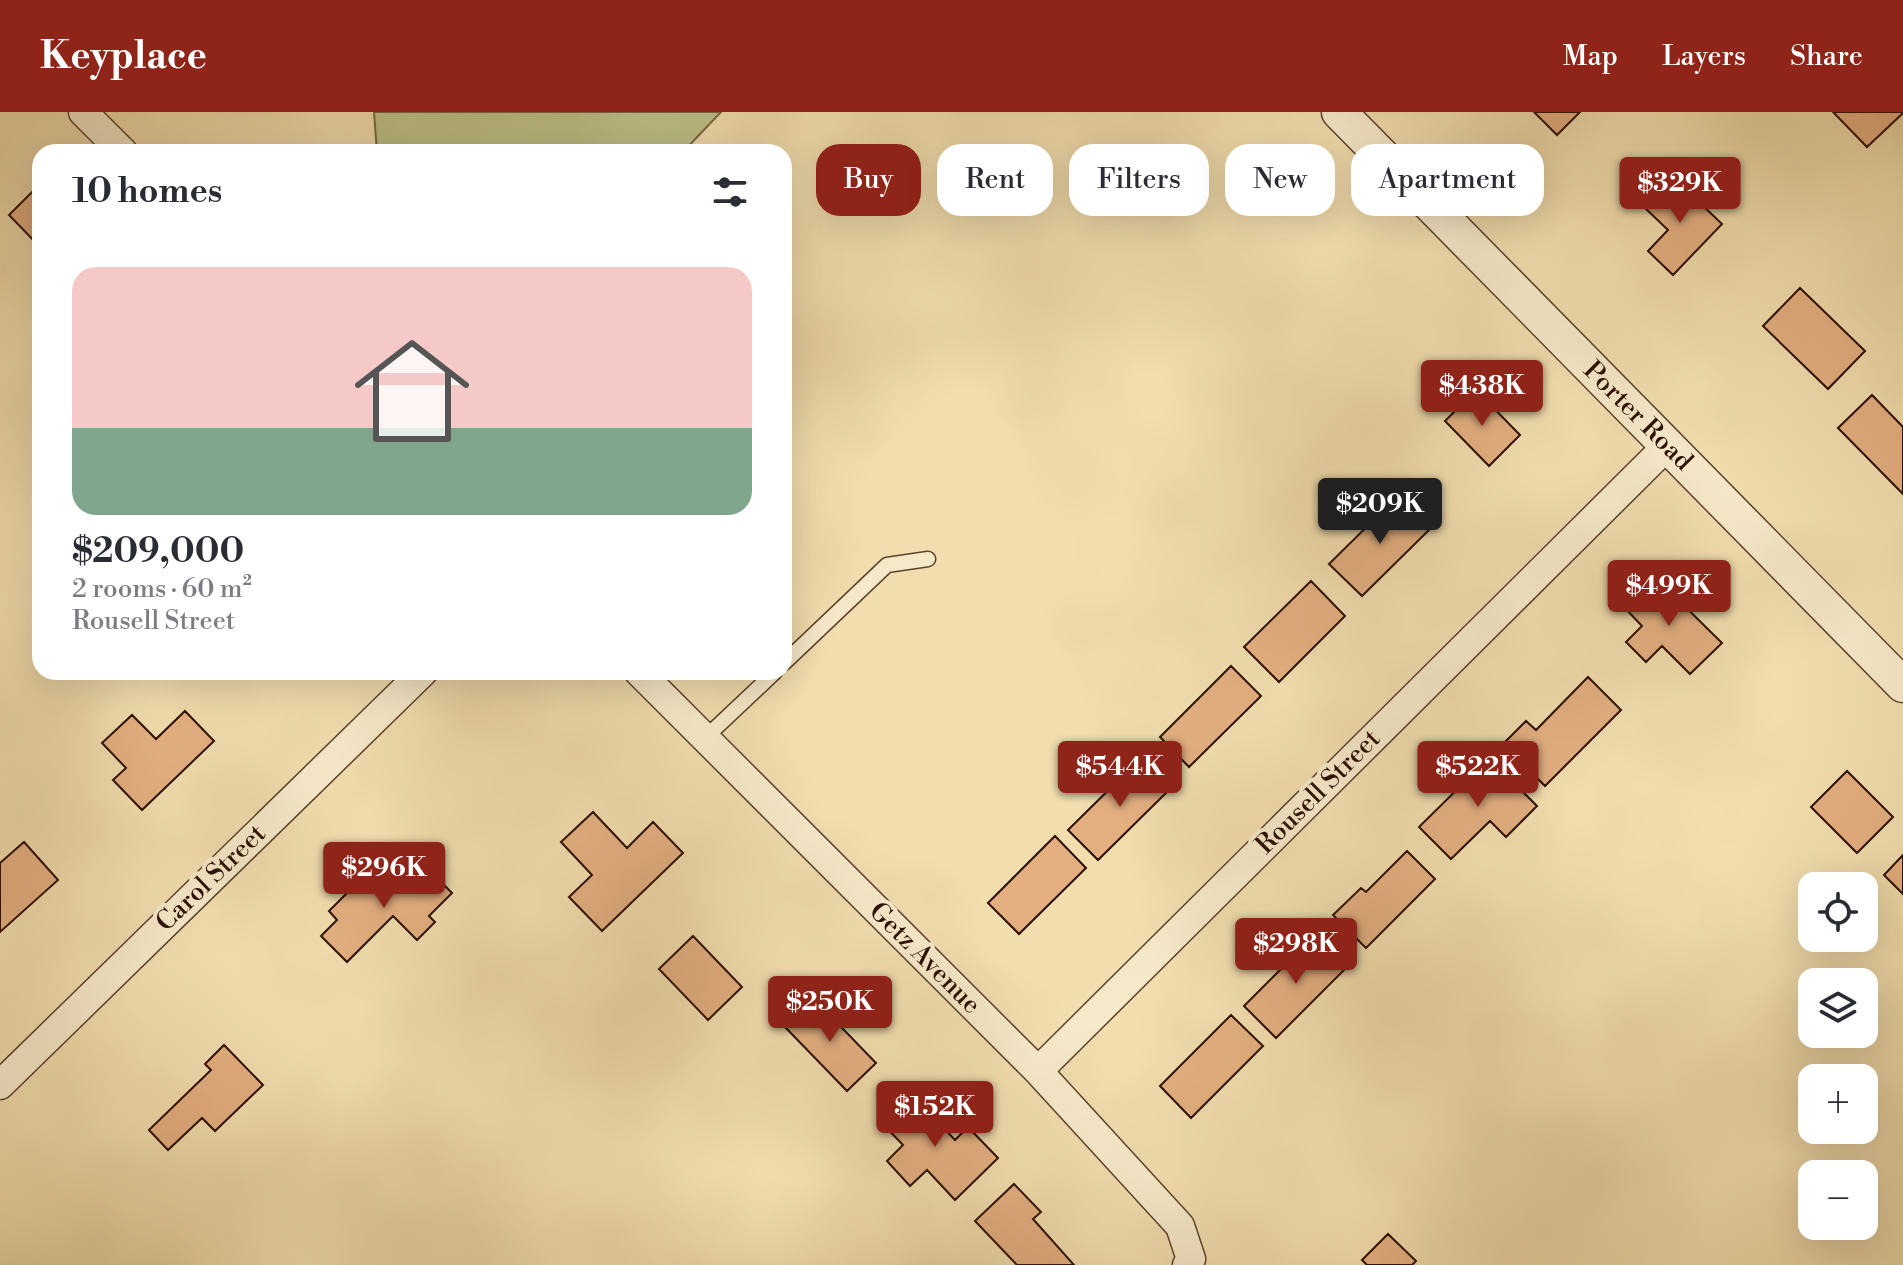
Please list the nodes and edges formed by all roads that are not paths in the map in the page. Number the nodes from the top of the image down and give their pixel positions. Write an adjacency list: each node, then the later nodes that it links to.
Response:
1 (83, 112): 3 (street)
2 (1341, 113): 4 (street, Porter Road)
3 (115, 144)
4 (1667, 446): 10 (street, Porter Road); 12 (street, Rousell Street)
5 (928, 559): 6 (lane)
6 (792, 655)
7 (415, 680): 13 (street, Carol Street)
8 (647, 680): 11 (street, Getz Avenue)
9 (767, 680): 11 (lane)
10 (1903, 685)
11 (705, 738): 12 (street, Getz Avenue)
12 (1038, 1071): 14 (street, Getz Avenue)
13 (0, 1085)
14 (1189, 1262)

